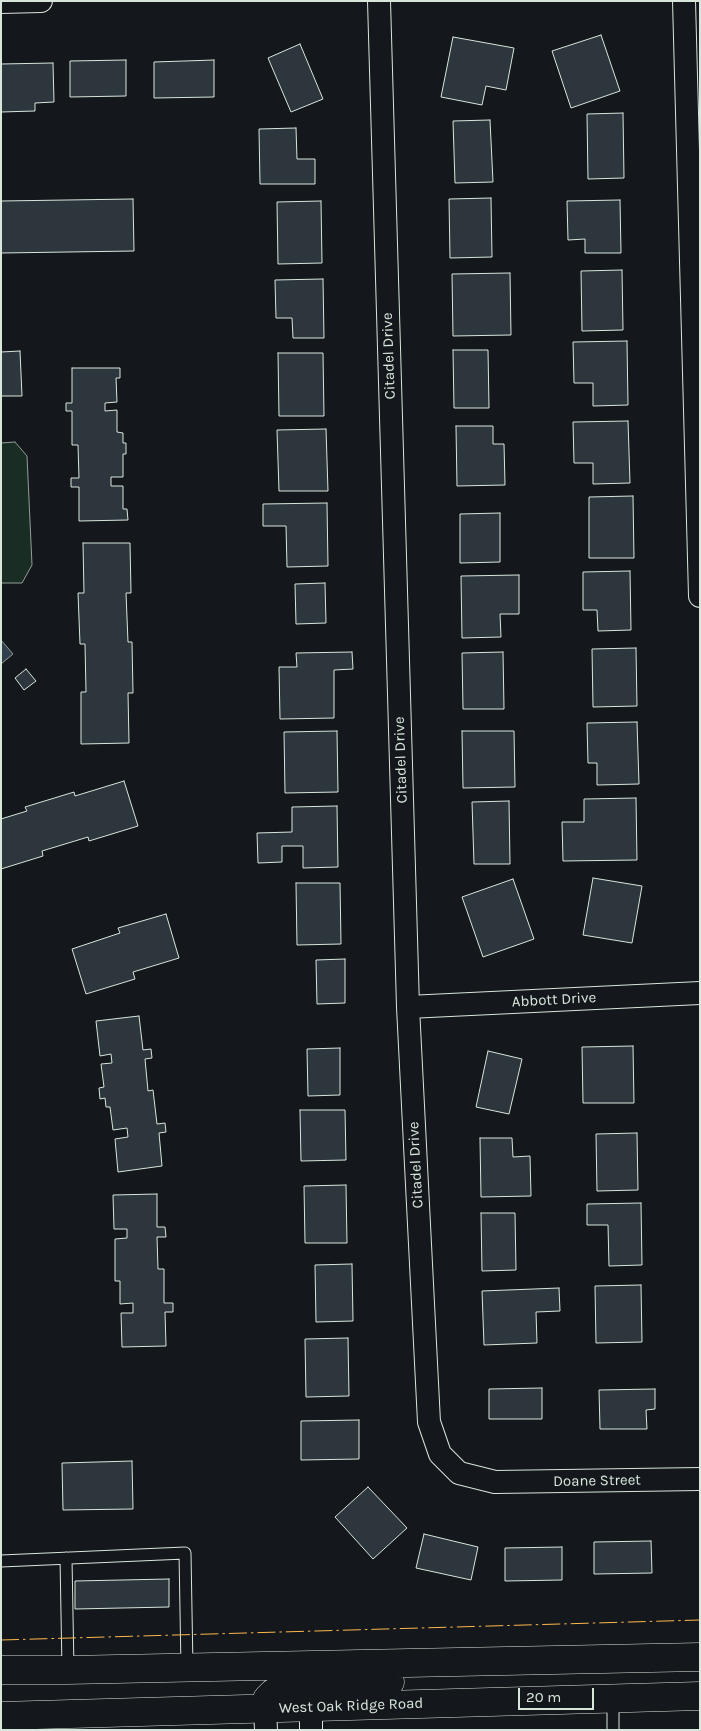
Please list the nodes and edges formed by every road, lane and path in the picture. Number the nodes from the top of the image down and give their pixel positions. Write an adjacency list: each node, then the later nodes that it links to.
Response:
1 (40, 1): 4 (street)
2 (378, 1): 7 (street, Citadel Drive)
3 (684, 1): 5 (street)
4 (1, 2)
5 (700, 596)
6 (700, 993): 7 (street, Abbott Drive)
7 (408, 1008): 9 (street, Citadel Drive)
8 (700, 1480): 9 (street, Doane Street)
9 (495, 1482)
10 (66, 1558): 11 (lane); 14 (lane); 16 (lane)
11 (1, 1561)
12 (700, 1657): 13 (street)
13 (500, 1661): 14 (street); 22 (street)
14 (187, 1668): 16 (street)
15 (1, 1670): 16 (street)
16 (68, 1670)
17 (700, 1675): 20 (street)
18 (700, 1696): 19 (street, West Oak Ridge Road)
19 (613, 1698): 20 (street, West Oak Ridge Road); 24 (lane)
20 (498, 1702): 23 (street, West Oak Ridge Road)
21 (1, 1716): 22 (street, West Oak Ridge Road)
22 (266, 1719): 23 (street, West Oak Ridge Road)
23 (311, 1719)
24 (613, 1730)

